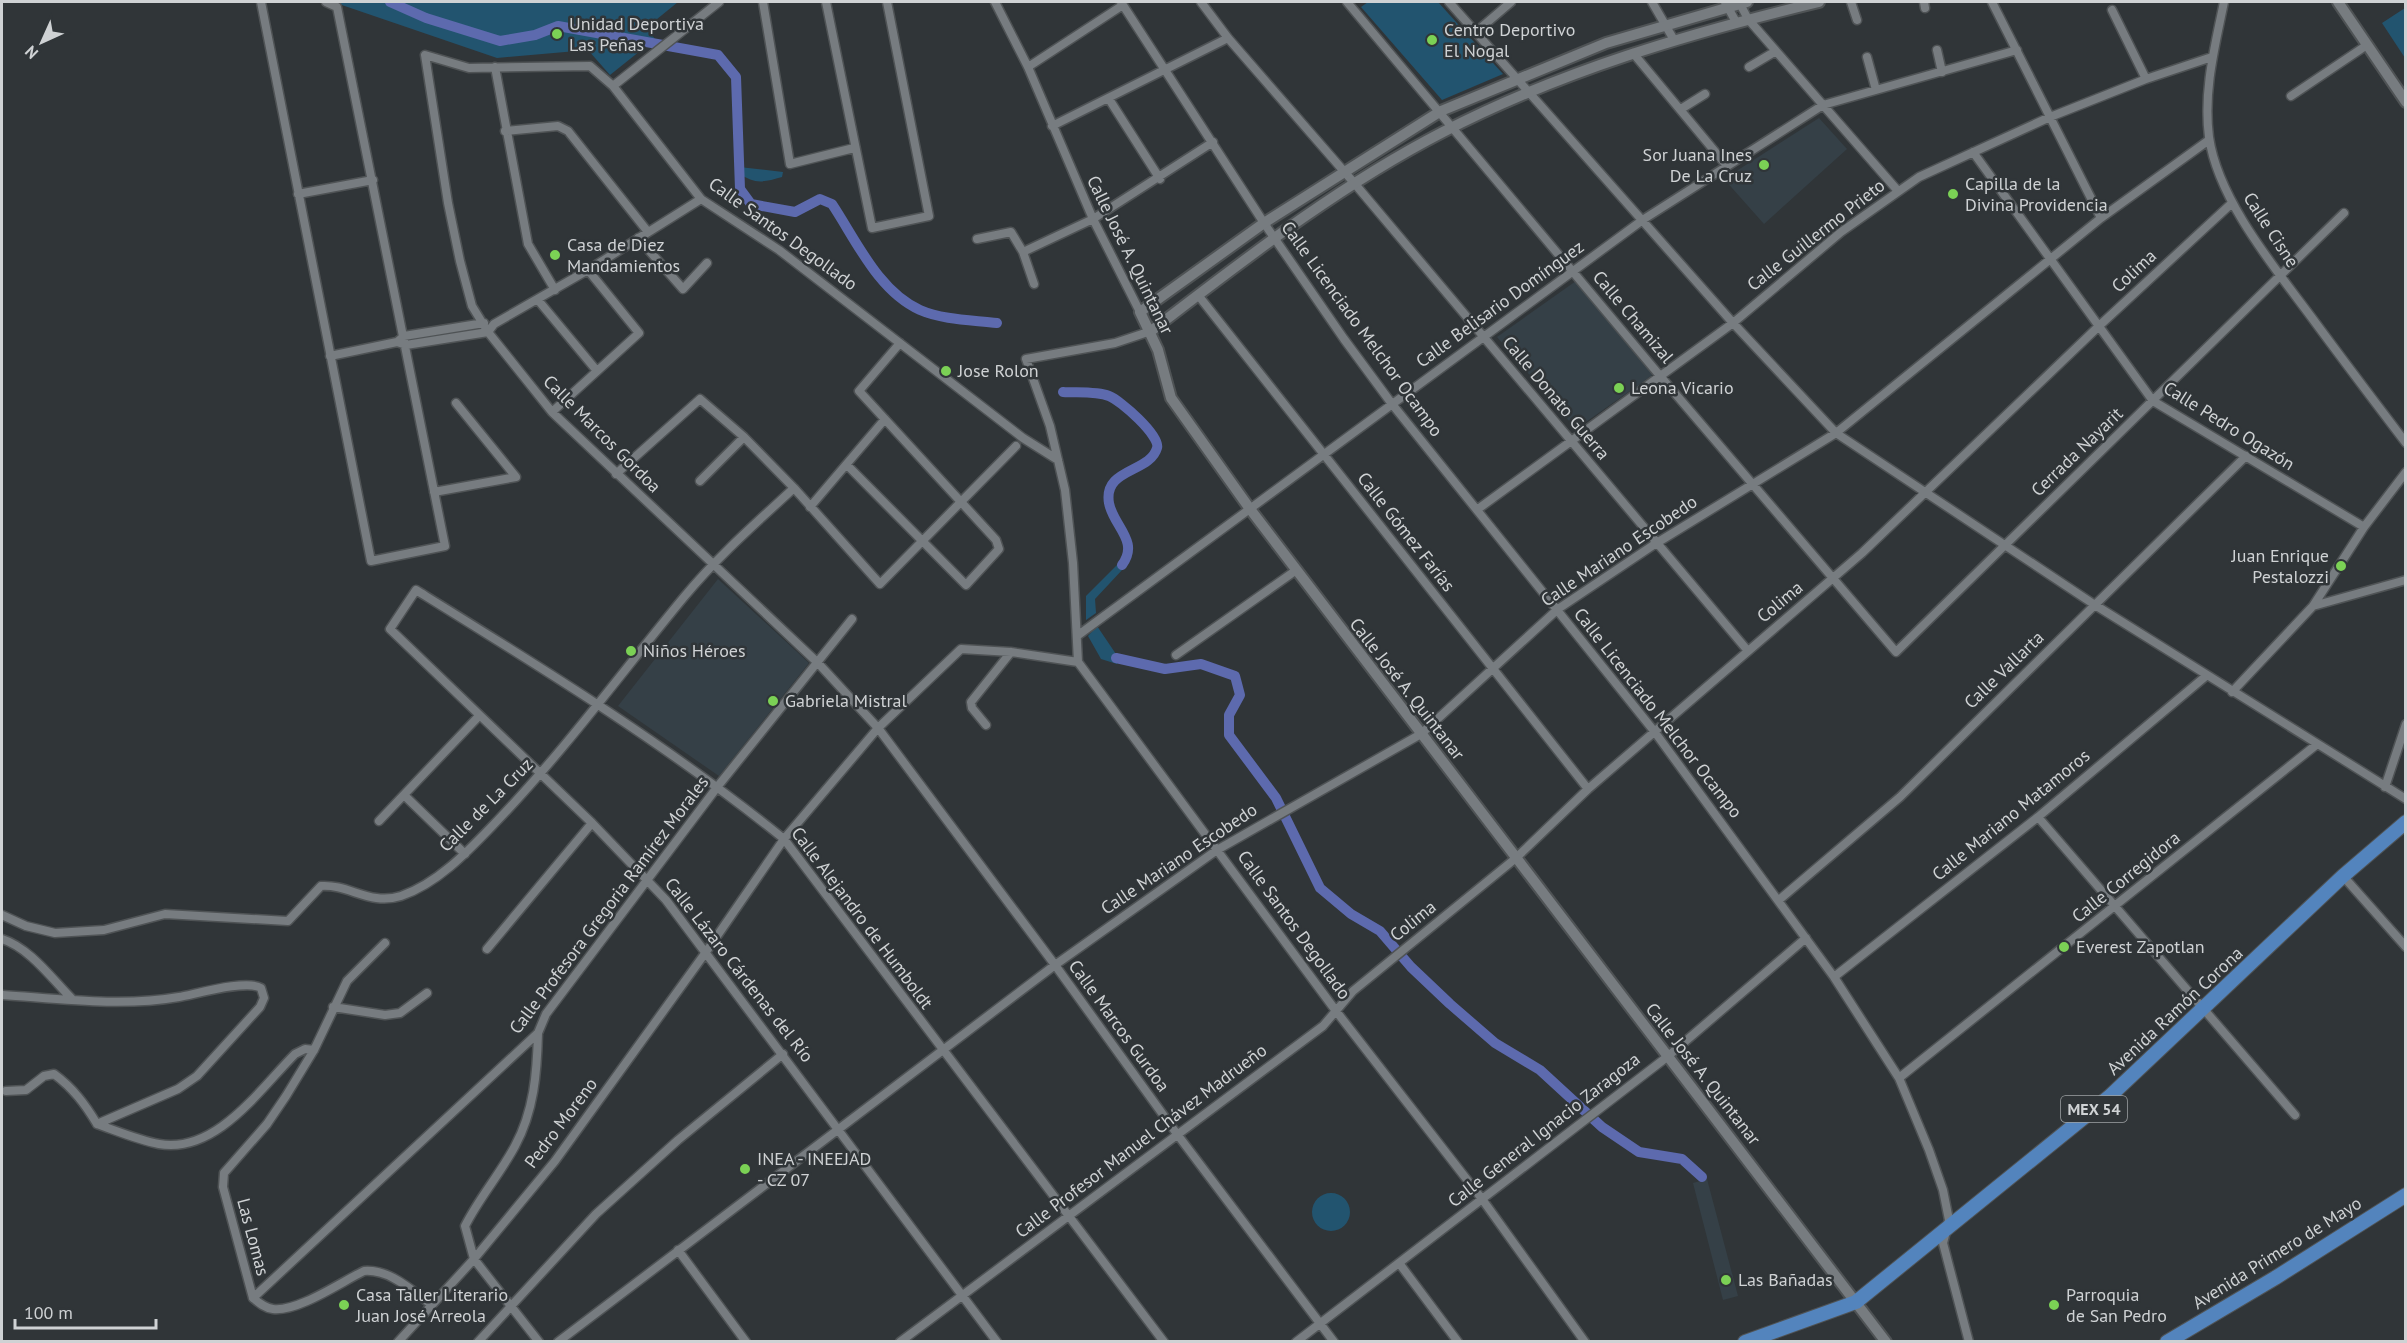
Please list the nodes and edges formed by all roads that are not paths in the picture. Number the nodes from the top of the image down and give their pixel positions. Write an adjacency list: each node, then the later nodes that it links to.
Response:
1 (261, 2): 69 (street)
2 (326, 2): 66 (street)
3 (719, 2): 45 (street)
4 (763, 2): 61 (street)
5 (826, 2): 61 (street)
6 (887, 2): 61 (street)
7 (1007, 2): 20 (street)
8 (1201, 2): 28 (street, Calle Donato Guerra)
9 (1347, 2): 54 (street, Calle Chamizal)
10 (1449, 2): 27 (street)
11 (1511, 2): 27 (street)
12 (1652, 2): 26 (street)
13 (1742, 2): 21 (street); 23 (street)
14 (1819, 2): 23 (street)
15 (1851, 2): 24 (street)
16 (1992, 2): 32 (street)
17 (2224, 2): 37 (street, Calle Cisne)
18 (2338, 2): 30 (street)
19 (1122, 3): 39 (street); 41 (street, Calle Licenciado Melchor Ocampo)
20 (997, 4): 39 (street, Calle José A. Quintanar)
21 (1726, 4): 25 (street); 26 (street)
22 (2112, 10): 44 (street)
23 (1748, 19): 25 (street); 33 (street)
24 (1857, 20)
25 (1736, 22): 29 (street)
26 (1665, 24): 29 (street); 43 (street)
27 (1476, 32): 43 (street)
28 (1228, 38): 41 (street); 64 (street, Calle Donato Guerra)
29 (1674, 40): 34 (street)
30 (2367, 45): 49 (street); 51 (street)
31 (1937, 50): 42 (street)
32 (2017, 50): 42 (street, Calle Belisario Domínguez); 55 (street)
33 (1776, 51): 40 (street); 52 (street)
34 (1634, 53): 47 (street); 53 (street)
35 (425, 55): 38 (street, Calle Santos Degollado); 92 (street, Calle Marcos Gordoa)
36 (1867, 57): 46 (street)
37 (2212, 57): 44 (street, Calle Guillermo Prieto); 59 (street, Calle Cisne)
38 (495, 67): 45 (street, Calle Santos Degollado); 58 (street)
39 (1028, 67): 56 (street, Calle José A. Quintanar)
40 (1749, 67)
41 (1166, 70): 50 (street); 60 (street, Calle Licenciado Melchor Ocampo)
42 (1942, 72): 46 (street, Calle Belisario Domínguez)
43 (1519, 79): 47 (street); 54 (street)
44 (2146, 79): 55 (street, Calle Guillermo Prieto)
45 (613, 86): 70 (street, Calle Santos Degollado)
46 (1876, 90): 52 (street, Calle Belisario Domínguez)
47 (1531, 93): 57 (street); 75 (street)
48 (1705, 94): 53 (street)
49 (2291, 96)
50 (1109, 99): 56 (street); 65 (street)
51 (2406, 102)
52 (1823, 105): 63 (street, Calle Belisario Domínguez); 68 (street)
53 (1681, 109): 63 (street)
54 (1441, 111): 57 (street, Calle Chamizal); 64 (street)
55 (2050, 117): 62 (street, Calle Guillermo Prieto); 73 (street)
56 (1053, 126): 74 (street, Calle José A. Quintanar)
57 (1453, 127): 67 (street); 85 (street, Calle Chamizal)
58 (505, 131): 77 (street); 88 (street)
59 (2210, 140): 71 (street, Calle Cisne); 73 (street, Calle Mariano Escobedo)
60 (1213, 142): 65 (street); 76 (street, Calle Licenciado Melchor Ocampo)
61 (854, 148)
62 (1973, 152): 68 (street, Calle Guillermo Prieto); 82 (street, Calle Pedro Ogazón)
63 (1727, 166): 75 (street, Calle Belisario Domínguez)
64 (1344, 171): 67 (street, Calle Donato Guerra); 76 (street)
65 (1160, 179): 74 (street)
66 (373, 180): 69 (street); 101 (street)
67 (1355, 184): 79 (street); 99 (street, Calle Donato Guerra)
68 (1898, 191): 93 (street, Calle Guillermo Prieto)
69 (298, 194): 103 (street)
70 (700, 199): 77 (street); 102 (street, Calle Santos Degollado)
71 (2232, 203): 86 (street, Calle Cisne); 95 (street, Colima)
72 (2344, 213): 86 (street, Cerrada Nayarit)
73 (2101, 218): 82 (street, Calle Mariano Escobedo)
74 (1093, 219): 81 (street); 91 (street, Calle José A. Quintanar)
75 (1644, 219): 85 (street, Calle Belisario Domínguez); 93 (street)
76 (1264, 223): 79 (street, Calle Licenciado Melchor Ocampo); 91 (street)
77 (648, 232): 78 (street)
78 (638, 238): 83 (street); 84 (street)
79 (1274, 238): 89 (street); 108 (street, Calle Licenciado Melchor Ocampo)
80 (977, 240): 81 (street)
81 (1023, 252): 87 (street)
82 (2051, 260): 95 (street, Calle Pedro Ogazón); 111 (street, Calle Mariano Escobedo)
83 (707, 263)
84 (588, 270): 88 (street); 104 (street)
85 (1573, 271): 99 (street, Calle Belisario Domínguez); 105 (street, Calle Chamizal)
86 (2280, 275): 106 (street, Cerrada Nayarit); 114 (street, Calle Cisne)
87 (1034, 284)
88 (555, 290): 90 (street)
89 (1198, 295): 97 (street); 116 (street, Calle Gómez Farías)
90 (538, 300): 94 (street); 104 (street)
91 (1140, 312): 97 (street, Calle José A. Quintanar)
92 (482, 322): 94 (street); 96 (street); 98 (street, Calle Marcos Gordoa)
93 (1733, 322): 105 (street, Calle Guillermo Prieto); 111 (street)
94 (494, 324): 98 (street)
95 (2099, 326): 106 (street, Calle Pedro Ogazón); 126 (street, Colima)
96 (441, 330): 100 (street); 101 (street)
97 (1151, 331): 118 (street); 129 (street, Calle José A. Quintanar)
98 (488, 332): 100 (street); 109 (street, Calle Marcos Gordoa)
99 (1484, 337): 108 (street, Calle Belisario Domínguez); 113 (street, Calle Donato Guerra)
100 (443, 339): 101 (street)
101 (403, 341): 103 (street); 125 (street)
102 (900, 343): 110 (street); 118 (street, Calle Santos Degollado)
103 (330, 356): 125 (street)
104 (597, 370): 109 (street)
105 (1661, 377): 113 (street, Calle Guillermo Prieto); 123 (street, Calle Chamizal)
106 (2152, 401): 117 (street, Calle Pedro Ogazón); 134 (street, Cerrada Nayarit)
107 (456, 403): 125 (street)
108 (1392, 404): 116 (street, Calle Belisario Domínguez); 130 (street, Calle Licenciado Melchor Ocampo)
109 (552, 412): 121 (street, Calle Marcos Gordoa)
110 (885, 419): 119 (street); 127 (street)
111 (1836, 433): 123 (street, Calle Mariano Escobedo); 126 (street)
112 (744, 437): 121 (street); 122 (street); 124 (street)
113 (1570, 440): 130 (street, Calle Guillermo Prieto); 133 (street, Calle Donato Guerra)
114 (2406, 442)
115 (1016, 446): 127 (street)
116 (1324, 454): 129 (street, Calle Belisario Domínguez); 151 (street, Calle Gómez Farías)
117 (2246, 456): 131 (street, Calle Pedro Ogazón); 139 (street, Calle Vallarta)
118 (1058, 459): 144 (street)
119 (847, 465): 128 (street); 132 (street)
120 (2406, 472): 131 (street)
121 (616, 474): 135 (street, Calle Marcos Gordoa)
122 (700, 481)
123 (1752, 483): 133 (street, Calle Mariano Escobedo); 137 (street, Calle Chamizal)
124 (794, 488): 128 (street); 135 (street, Calle de La Cruz)
125 (434, 492)
126 (1925, 493): 134 (street); 137 (street, Colima)
127 (962, 502): 132 (street); 132 (street)
128 (810, 507): 132 (street)
129 (1250, 509): 136 (street, Calle José A. Quintanar); 144 (street, Calle Belisario Domínguez)
130 (1478, 509): 141 (street, Calle Licenciado Melchor Ocampo)
131 (2364, 527): 140 (street)
132 (922, 542)
133 (1655, 544): 141 (street, Calle Mariano Escobedo); 145 (street, Calle Donato Guerra)
134 (2005, 545): 139 (street); 147 (street, Cerrada Nayarit)
135 (713, 563): 150 (street, Calle Marcos Gordoa); 154 (street, Calle de La Cruz)
136 (1295, 571): 148 (street); 160 (street, Calle José A. Quintanar)
137 (1832, 579): 145 (street, Colima); 147 (street, Calle Chamizal)
138 (2406, 580): 140 (street)
139 (2095, 605): 152 (street); 178 (street, Calle Vallarta)
140 (2313, 606): 153 (street)
141 (1558, 609): 151 (street, Calle Mariano Escobedo); 159 (street, Calle Licenciado Melchor Ocampo)
142 (852, 619): 150 (street, Calle Profesora Gregoria Ramírez Morales)
143 (390, 629): 154 (street, Calle Alejandro de Humboldt); 155 (street, Calle Lázaro Cárdenas del Río)
144 (1077, 636): 149 (street)
145 (1748, 651): 159 (street, Colima)
146 (1011, 652): 149 (street); 157 (street); 158 (street)
147 (1896, 652)
148 (1176, 655)
149 (1078, 662): 173 (street, Calle Santos Degollado)
150 (818, 663): 158 (street, Calle Marcos Gordoa); 163 (street, Calle Profesora Gregoria Ramírez Morales)
151 (1492, 668): 160 (street, Calle Mariano Escobedo); 165 (street, Calle Gómez Farías)
152 (2206, 676): 153 (street); 168 (street, Calle Mariano Matamoros)
153 (2232, 692): 161 (street)
154 (598, 704): 162 (street, Calle de La Cruz); 163 (street, Calle Alejandro de Humboldt)
155 (478, 717): 162 (street, Calle Lázaro Cárdenas del Río); 166 (street)
156 (2406, 724): 164 (street)
157 (986, 725)
158 (878, 728): 172 (street); 187 (street, Calle Marcos Gurdoa)
159 (1654, 731): 165 (street, Colima); 178 (street, Calle Licenciado Melchor Ocampo)
160 (1421, 734): 173 (street, Calle Mariano Escobedo); 175 (street, Calle José A. Quintanar)
161 (2316, 745): 164 (street); 179 (street, Calle Corregidora)
162 (541, 775): 171 (street, Calle Lázaro Cárdenas del Río); 174 (street, Calle de La Cruz)
163 (718, 786): 172 (street, Calle Alejandro de Humboldt); 177 (street, Calle Profesora Gregoria Ramírez Morales)
164 (2385, 787): 167 (street)
165 (1588, 789): 175 (street, Colima)
166 (404, 795): 169 (street); 174 (street)
167 (2406, 799)
168 (2038, 817): 179 (street); 188 (street, Calle Mariano Matamoros)
169 (379, 821)
170 (2406, 822): 176 (main road, Avenida Ramón Corona / MEX 54)
171 (592, 823): 177 (street, Calle Lázaro Cárdenas del Río); 185 (street)
172 (784, 839): 186 (street); 197 (street, Calle Alejandro de Humboldt)
173 (1217, 850): 187 (street, Calle Mariano Escobedo); 194 (street, Calle Santos Degollado)
174 (465, 854): 180 (street, Calle de La Cruz)
175 (1516, 858): 194 (street, Colima); 199 (street, Calle José A. Quintanar)
176 (2343, 876): 184 (street); 193 (main road, Avenida Ramón Corona / MEX 54)
177 (649, 881): 186 (street, Calle Lázaro Cárdenas del Río); 195 (street, Calle Profesora Gregoria Ramírez Morales)
178 (1779, 900): 181 (street, Calle Licenciado Melchor Ocampo)
179 (2116, 906): 193 (street); 200 (street, Calle Corregidora)
180 (2, 915)
181 (1806, 938): 188 (street, Calle Licenciado Melchor Ocampo); 199 (street, Calle General Ignacio Zaragoza)
182 (2, 939): 191 (street)
183 (385, 943): 192 (street)
184 (2406, 947)
185 (487, 950)
186 (706, 952): 198 (street, Calle Lázaro Cárdenas del Río); 211 (street, Pedro Moreno)
187 (1055, 965): 197 (street, Calle Mariano Escobedo); 205 (street, Calle Marcos Gurdoa)
188 (1834, 977): 200 (street, Calle Licenciado Melchor Ocampo)
189 (427, 993): 192 (street)
190 (3, 995): 191 (street)
191 (73, 1000): 203 (street)
192 (333, 1007): 196 (street)
193 (2204, 1009): 202 (street); 209 (main road, Avenida Ramón Corona / MEX 54)
194 (1336, 1011): 205 (street, Calle Profesor Manuel Chávez Madrueño); 207 (street, Calle Santos Degollado)
195 (538, 1033): 211 (street); 214 (street, Calle Profesora Gregoria Ramírez Morales)
196 (314, 1050): 203 (street); 214 (street, Las Lomas)
197 (943, 1050): 204 (street, Calle Mariano Escobedo); 208 (street, Calle Alejandro de Humboldt)
198 (783, 1054): 204 (street, Calle Lázaro Cárdenas del Río); 217 (street)
199 (1667, 1057): 207 (street, Calle General Ignacio Zaragoza); 215 (street, Calle José A. Quintanar)
200 (1899, 1078): 209 (street, Calle Licenciado Melchor Ocampo)
201 (6, 1091): 203 (street)
202 (2295, 1115)
203 (97, 1124)
204 (840, 1129): 210 (street, Calle Mariano Escobedo); 213 (street, Calle Lázaro Cárdenas del Río)
205 (1177, 1134): 208 (street, Calle Profesor Manuel Chávez Madrueño); 218 (street, Calle Marcos Gurdoa)
206 (2406, 1195): 234 (main road, Avenida Primero de Mayo)
207 (1482, 1199): 212 (street, Calle General Ignacio Zaragoza); 230 (street, Calle Santos Degollado)
208 (1068, 1215): 213 (street, Calle Profesor Manuel Chávez Madrueño); 226 (street, Calle Alejandro de Humboldt)
209 (1946, 1232): 215 (main road, Avenida Ramón Corona / MEX 54); 233 (street, Calle Licenciado Melchor Ocampo)
210 (678, 1250): 222 (street, Calle Mariano Escobedo); 223 (street)
211 (474, 1259): 216 (street, Pedro Moreno); 217 (street)
212 (1399, 1263): 218 (street, Calle General Ignacio Zaragoza); 229 (street)
213 (962, 1294): 224 (street, Calle Profesor Manuel Chávez Madrueño); 225 (street, Calle Lázaro Cárdenas del Río)
214 (253, 1298): 216 (street, Las Lomas)
215 (1856, 1302): 231 (main road, Avenida Ramón Corona / MEX 54); 232 (street, Calle José A. Quintanar)
216 (432, 1305): 219 (street, Pedro Moreno)
217 (510, 1306): 220 (street); 221 (street)
218 (1320, 1323): 227 (street, Calle General Ignacio Zaragoza); 228 (street, Calle Marcos Gurdoa)
219 (398, 1341)
220 (478, 1341)
221 (539, 1341)
222 (558, 1341)
223 (746, 1341)
224 (900, 1341)
225 (997, 1341)
226 (1164, 1341)
227 (1296, 1341)
228 (1334, 1341)
229 (1458, 1341)
230 (1585, 1341)
231 (1746, 1341)
232 (1886, 1341)
233 (1969, 1341)
234 (2167, 1341)

